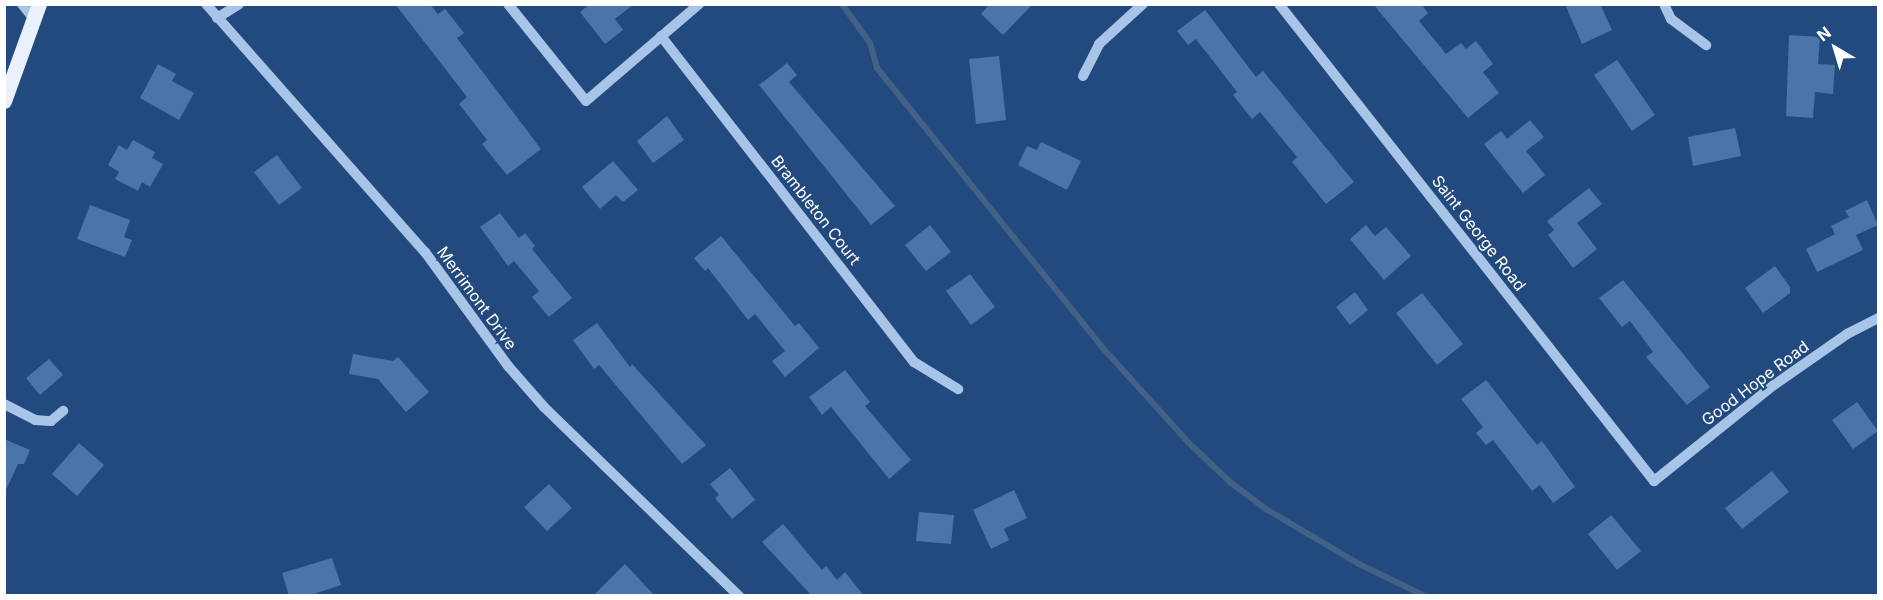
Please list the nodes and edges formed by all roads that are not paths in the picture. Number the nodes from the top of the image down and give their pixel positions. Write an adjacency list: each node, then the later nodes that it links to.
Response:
1 (22, 4): 9 (street)
2 (206, 4): 10 (street, Merrimont Drive)
3 (239, 4): 10 (street)
4 (508, 4): 11 (street)
5 (699, 4): 11 (street)
6 (1143, 4): 13 (street)
7 (1279, 4): 19 (street, Saint George Road)
8 (1664, 4): 12 (street)
9 (36, 12): 14 (main road)
10 (217, 18): 20 (street, Merrimont Drive)
11 (661, 36): 16 (street, Brambleton Court)
12 (1706, 45)
13 (1083, 76)
14 (4, 100)
15 (1878, 318): 19 (street, Good Hope Road)
16 (958, 389)
17 (4, 404): 18 (street)
18 (63, 411)
19 (1654, 481)
20 (739, 596)

